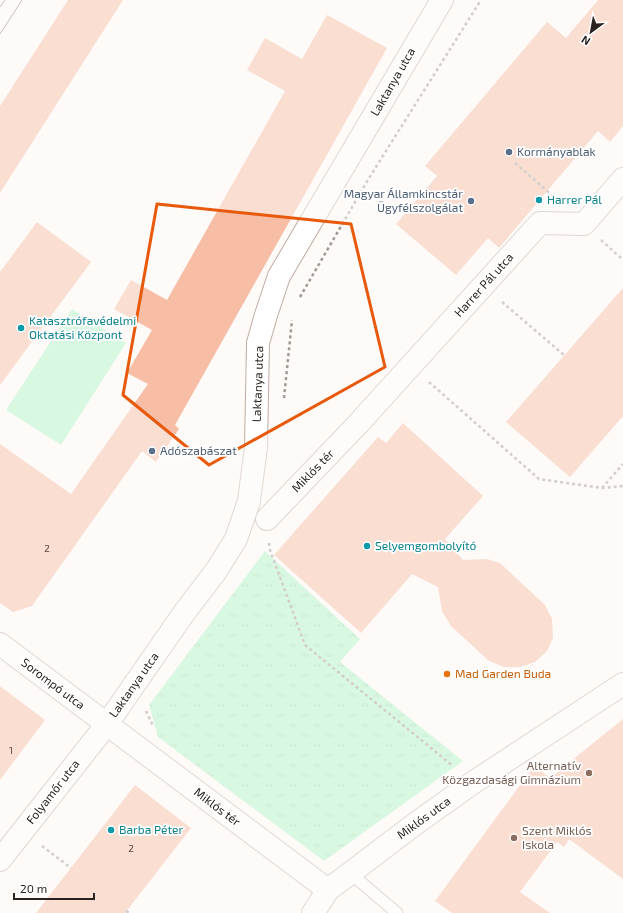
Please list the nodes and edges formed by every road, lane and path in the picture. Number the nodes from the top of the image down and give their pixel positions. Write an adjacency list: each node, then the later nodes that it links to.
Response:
1 (442, 0): 17 (street, Laktanya utca)
2 (481, 0): 5 (path)
3 (623, 179): 4 (street, Harrer Pál utca)
4 (483, 286): 7 (path); 8 (street, Harrer Pál utca)
5 (298, 301)
6 (293, 315): 9 (path)
7 (564, 355)
8 (411, 366): 10 (street, Harrer Pál utca); 13 (path)
9 (284, 399)
10 (358, 424): 14 (street, Miklós tér)
11 (623, 464): 13 (path)
12 (623, 486): 13 (path)
13 (602, 488)
14 (267, 519): 18 (path)
15 (0, 644): 17 (street, Sorompó utca)
16 (623, 684): 18 (street, Miklós utca)
17 (106, 724): 19 (street, Folyamőr utca); 23 (street, Miklós tér)
18 (474, 782): 22 (street, Miklós utca)
19 (22, 831): 20 (street, Folyamőr utca); 21 (path)
20 (0, 860)
21 (70, 868)
22 (350, 873): 23 (street, Miklós utca); 25 (lane)
23 (328, 890): 24 (street, Miklós utca)
24 (313, 913)
25 (397, 913)

